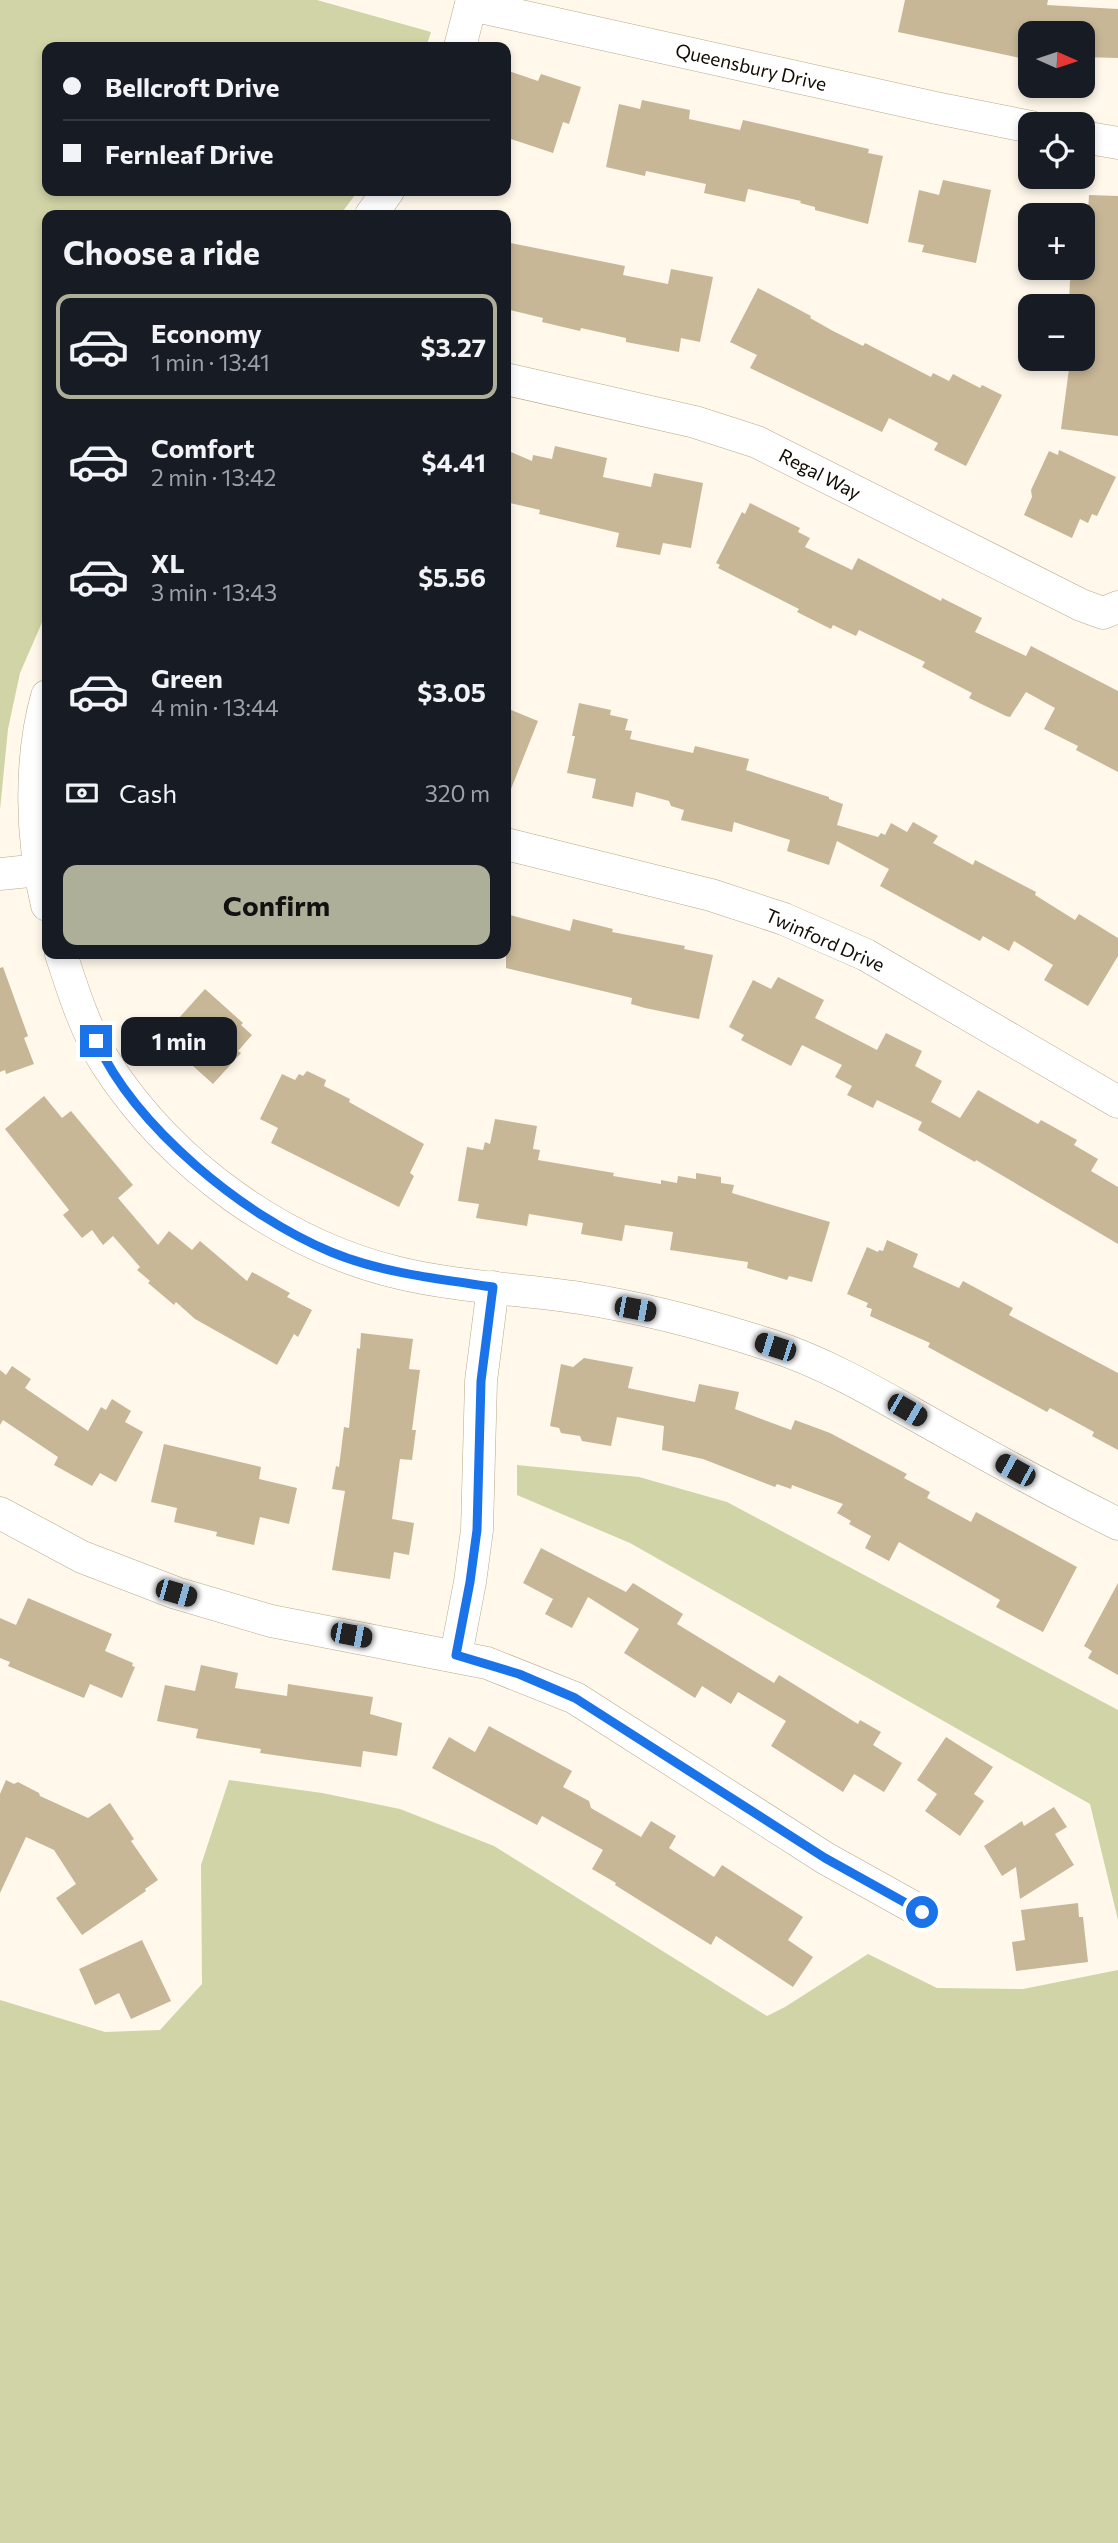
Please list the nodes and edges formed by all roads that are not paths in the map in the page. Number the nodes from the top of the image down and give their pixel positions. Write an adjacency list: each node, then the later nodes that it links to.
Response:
1 (472, 2): 2 (street); 3 (street, Queensbury Drive)
2 (461, 42)
3 (1018, 124)
4 (1095, 138): 5 (street)
5 (1118, 143)
6 (511, 380): 7 (street, Regal Way)
7 (1118, 607)
8 (42, 723): 10 (street)
9 (511, 846): 14 (street, Twinford Drive)
10 (38, 870): 11 (street); 12 (street)
11 (0, 874)
12 (42, 886)
13 (63, 959): 15 (street)
14 (1118, 1101)
15 (493, 1287): 17 (street); 18 (street)
16 (0, 1513): 18 (street)
17 (1118, 1524)
18 (456, 1655): 19 (street)
19 (922, 1912)

